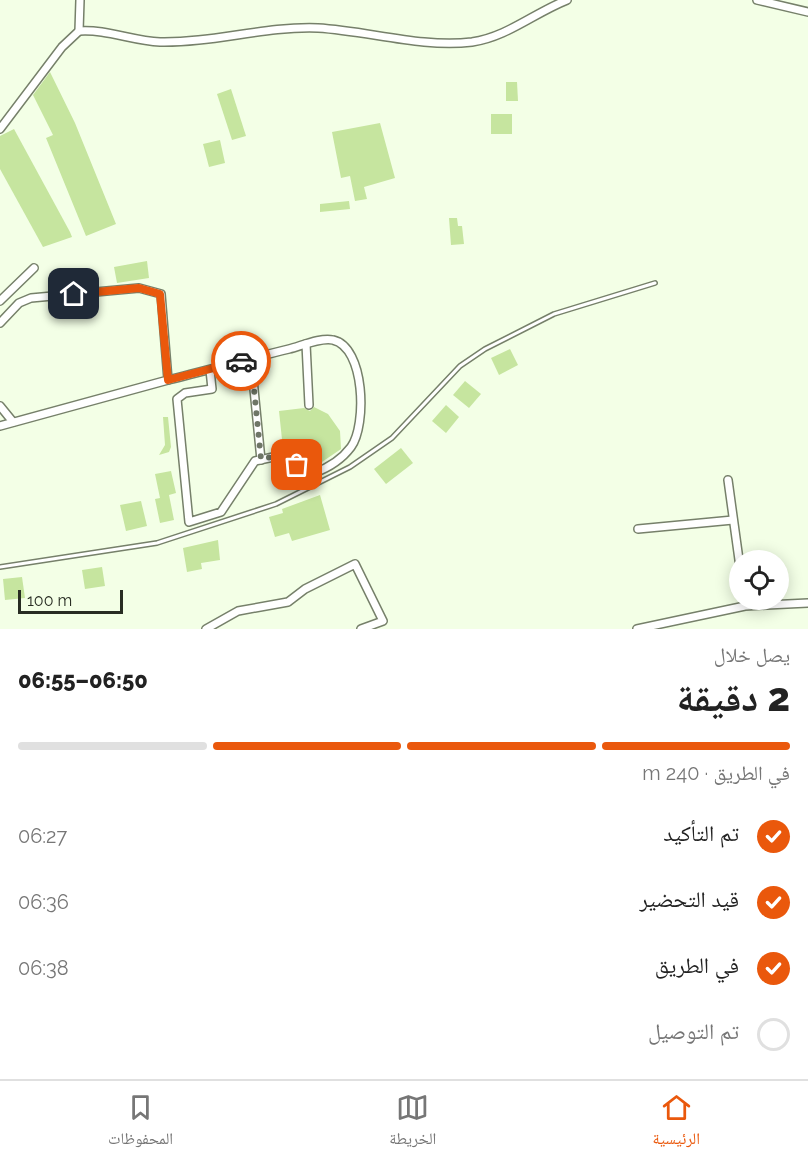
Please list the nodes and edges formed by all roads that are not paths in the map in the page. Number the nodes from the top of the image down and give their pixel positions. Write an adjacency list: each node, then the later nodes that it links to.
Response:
1 (80, 0): 5 (street)
2 (567, 0): 5 (street)
3 (757, 0): 4 (street)
4 (808, 12)
5 (79, 30): 6 (street)
6 (0, 129)
7 (34, 268): 9 (street)
8 (655, 283): 24 (lane)
9 (0, 301)
10 (0, 323): 14 (street)
11 (306, 344): 12 (street); 15 (street); 19 (street)
12 (251, 359): 13 (street); 19 (street)
13 (210, 370): 14 (street); 19 (street)
14 (168, 380): 17 (street)
15 (309, 405)
16 (0, 406): 17 (street)
17 (13, 422): 18 (street)
18 (0, 426)
19 (261, 459)
20 (728, 480): 21 (street)
21 (733, 520): 22 (street); 23 (street)
22 (638, 529)
23 (737, 550)
24 (0, 567)
25 (789, 603): 26 (street)
26 (808, 603)
27 (729, 607): 30 (street)
28 (206, 629): 29 (street)
29 (361, 629)
30 (637, 629)

